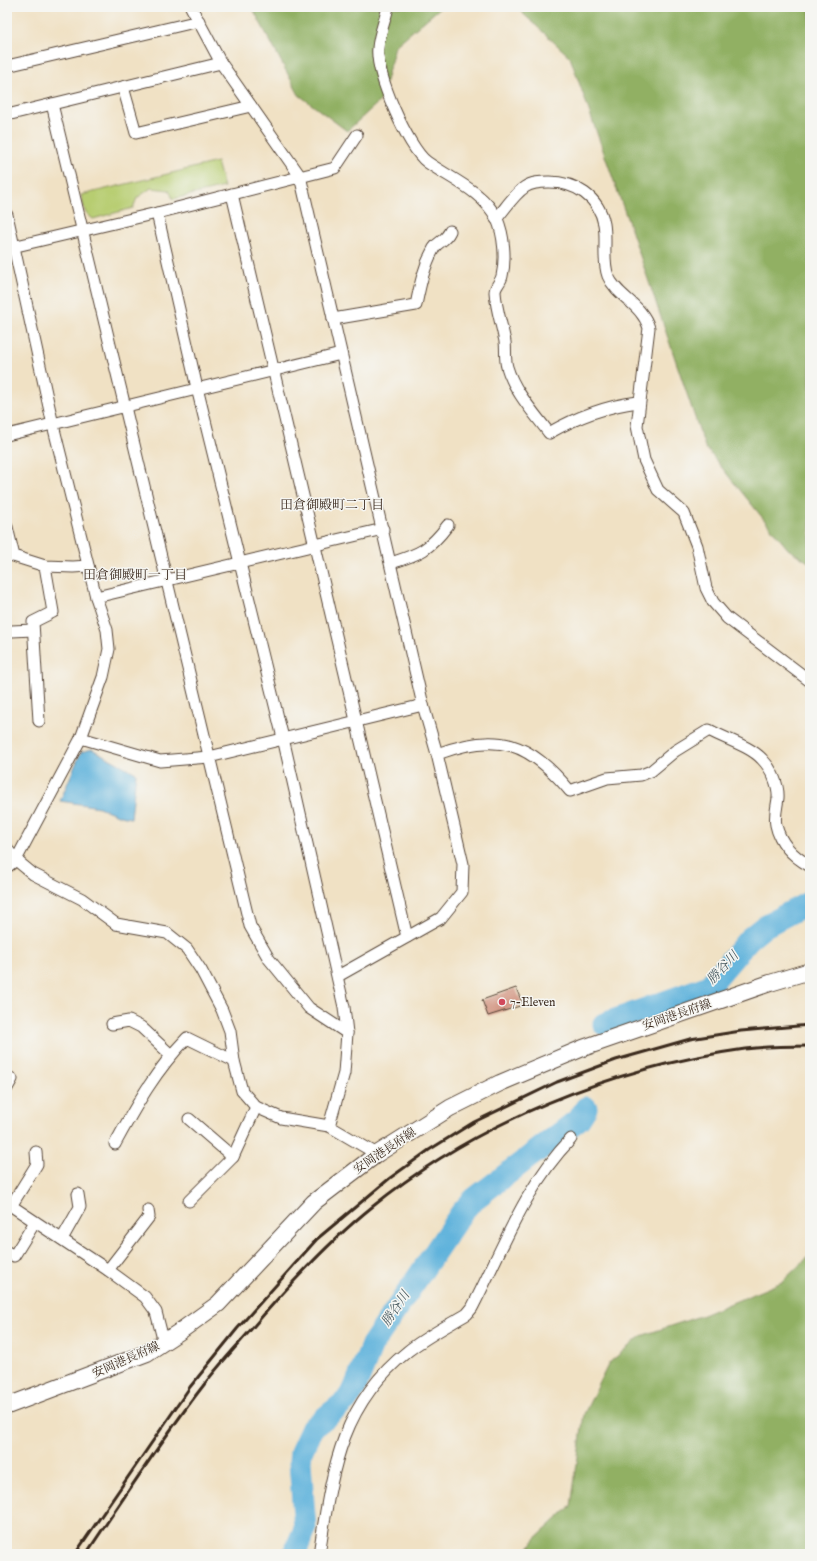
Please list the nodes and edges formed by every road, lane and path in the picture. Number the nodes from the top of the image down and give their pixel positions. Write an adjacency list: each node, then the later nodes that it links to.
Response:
1 (191, 7): 3 (street)
2 (388, 7): 15 (street)
3 (199, 21): 4 (street); 5 (street)
4 (221, 63): 6 (street); 8 (street)
5 (7, 66)
6 (123, 87): 7 (street); 8 (street)
7 (52, 104): 9 (street); 16 (street)
8 (251, 106): 11 (street)
9 (7, 115)
10 (357, 135): 11 (street)
11 (300, 176): 12 (street); 19 (street)
12 (232, 194): 13 (street); 21 (street)
13 (157, 213): 16 (street); 22 (street)
14 (7, 215): 18 (street)
15 (496, 219): 23 (street); 23 (street)
16 (83, 230): 18 (street); 24 (street)
17 (450, 231): 19 (street)
18 (10, 247): 25 (street)
19 (333, 319): 20 (street)
20 (341, 354): 21 (street); 29 (street)
21 (273, 370): 22 (street); 30 (street)
22 (197, 388): 24 (street); 33 (street)
23 (638, 402): 40 (street)
24 (125, 406): 25 (street); 36 (street)
25 (53, 425): 26 (street); 35 (street)
26 (7, 436)
27 (448, 525): 32 (street)
28 (7, 527): 31 (street)
29 (383, 529): 30 (street); 32 (street)
30 (314, 546): 33 (street); 43 (street)
31 (11, 555): 34 (street)
32 (390, 563): 41 (street)
33 (239, 564): 36 (street); 45 (street)
34 (45, 566): 35 (street); 38 (street)
35 (88, 566): 37 (street)
36 (167, 580): 37 (street); 47 (street)
37 (96, 597): 44 (street)
38 (34, 630): 39 (street); 42 (street)
39 (12, 631)
40 (810, 681)
41 (423, 705): 43 (street); 46 (street)
42 (39, 721)
43 (356, 722): 45 (street); 51 (street)
44 (81, 738): 47 (street); 49 (street)
45 (283, 738): 47 (street); 53 (street)
46 (437, 754): 50 (street); 51 (street)
47 (209, 757): 55 (street)
48 (7, 849): 49 (street)
49 (12, 864): 57 (street)
50 (810, 866)
51 (407, 937): 53 (street)
52 (810, 971): 66 (main road, 安岡港長府線)
53 (338, 976): 55 (street)
54 (112, 1024): 56 (street)
55 (347, 1033): 62 (street)
56 (170, 1055): 57 (street); 64 (street)
57 (234, 1061): 60 (street)
58 (7, 1076): 59 (street)
59 (7, 1088)
60 (256, 1108): 62 (street); 67 (street)
61 (189, 1119): 67 (street)
62 (329, 1126): 66 (street)
63 (572, 1139): 78 (street)
64 (116, 1144)
65 (36, 1152): 70 (street)
66 (377, 1154): 76 (main road, 安岡港長府線)
67 (233, 1157): 69 (street)
68 (78, 1194): 73 (street)
69 (189, 1201)
70 (9, 1204): 72 (street)
71 (148, 1210): 75 (street)
72 (35, 1222): 73 (street); 74 (street)
73 (62, 1239): 75 (street)
74 (7, 1252)
75 (108, 1270): 76 (street)
76 (164, 1343): 77 (main road, 安岡港長府線)
77 (7, 1406)
78 (319, 1554)

